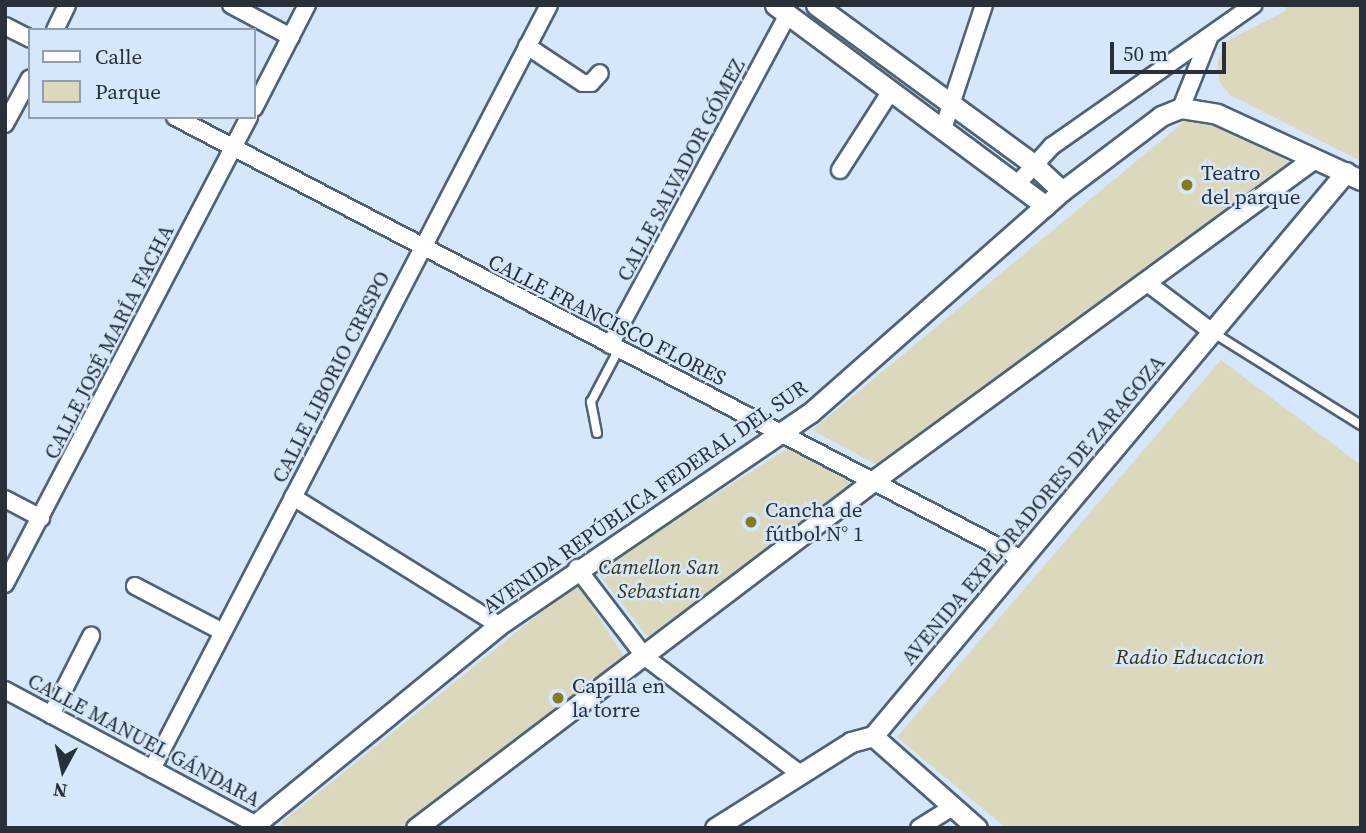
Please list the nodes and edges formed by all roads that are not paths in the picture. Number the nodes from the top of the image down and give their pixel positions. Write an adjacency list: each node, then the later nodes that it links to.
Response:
1 (67, 5): 11 (street)
2 (231, 5): 12 (street)
3 (307, 5): 12 (street)
4 (549, 5): 15 (street, CALLE LIBORIO CRESPO)
5 (816, 5): 10 (street)
6 (984, 5): 21 (street)
7 (1253, 5): 14 (street)
8 (781, 10): 16 (street); 38 (street, CALLE SALVADOR GÓMEZ)
9 (5, 26): 13 (street)
10 (844, 26): 16 (street); 21 (street)
11 (56, 28)
12 (291, 37): 20 (street)
13 (28, 38)
14 (1209, 38): 22 (street); 29 (street)
15 (527, 46): 17 (street); 35 (street, CALLE LIBORIO CRESPO)
16 (832, 46): 19 (street)
17 (600, 73)
18 (28, 82): 25 (street)
19 (891, 91): 26 (street); 30 (street)
20 (256, 104)
21 (951, 104): 26 (street); 29 (street)
22 (1181, 108): 28 (street); 33 (street, AVENIDA REPÚBLICA FEDERAL DEL SUR)
23 (179, 119): 27 (street, CALLE FRANCISCO FLORES)
24 (248, 119): 27 (street, CALLE JOSÉ MARÍA FACHA)
25 (5, 124)
26 (943, 129): 32 (street)
27 (233, 148): 35 (street, CALLE FRANCISCO FLORES); 45 (street, CALLE JOSÉ MARÍA FACHA)
28 (1313, 159): 31 (street); 36 (street)
29 (1032, 163): 32 (street); 33 (street)
30 (841, 170)
31 (1353, 176): 37 (street, AVENIDA EXPLORADORES DE ZARAGOZA)
32 (1019, 181): 34 (street)
33 (1062, 191): 34 (street, AVENIDA REPÚBLICA FEDERAL DEL SUR)
34 (1046, 206): 41 (street, AVENIDA REPÚBLICA FEDERAL DEL SUR)
35 (422, 248): 38 (street, CALLE FRANCISCO FLORES); 43 (street, CALLE LIBORIO CRESPO)
36 (1146, 282): 37 (street); 42 (street)
37 (1211, 331): 39 (lane); 46 (street, AVENIDA EXPLORADORES DE ZARAGOZA)
38 (615, 347): 40 (lane); 41 (street, CALLE FRANCISCO FLORES)
39 (1361, 425)
40 (597, 433)
41 (782, 435): 42 (street, CALLE FRANCISCO FLORES); 47 (street, AVENIDA REPÚBLICA FEDERAL DEL SUR)
42 (873, 481): 46 (street, CALLE FRANCISCO FLORES); 53 (street)
43 (293, 497): 50 (street); 51 (street, CALLE LIBORIO CRESPO)
44 (5, 499): 45 (street)
45 (41, 518): 48 (street, CALLE JOSÉ MARÍA FACHA)
46 (1022, 559): 56 (street, AVENIDA EXPLORADORES DE ZARAGOZA)
47 (577, 568): 50 (street, AVENIDA REPÚBLICA FEDERAL DEL SUR); 53 (street)
48 (5, 584)
49 (135, 586): 51 (street)
50 (499, 625): 60 (street, AVENIDA REPÚBLICA FEDERAL DEL SUR)
51 (223, 632): 57 (street, CALLE LIBORIO CRESPO)
52 (92, 636): 55 (street)
53 (645, 657): 58 (street); 61 (street)
54 (5, 690): 55 (street, CALLE MANUEL GÁNDARA)
55 (51, 715): 57 (street, CALLE MANUEL GÁNDARA)
56 (873, 736): 58 (street, AVENIDA EXPLORADORES DE ZARAGOZA); 59 (street)
57 (152, 769): 60 (street, CALLE MANUEL GÁNDARA)
58 (799, 773): 62 (street, AVENIDA EXPLORADORES DE ZARAGOZA)
59 (952, 807): 63 (street); 64 (street)
60 (256, 826)
61 (416, 828)
62 (715, 828)
63 (919, 828)
64 (977, 828)

